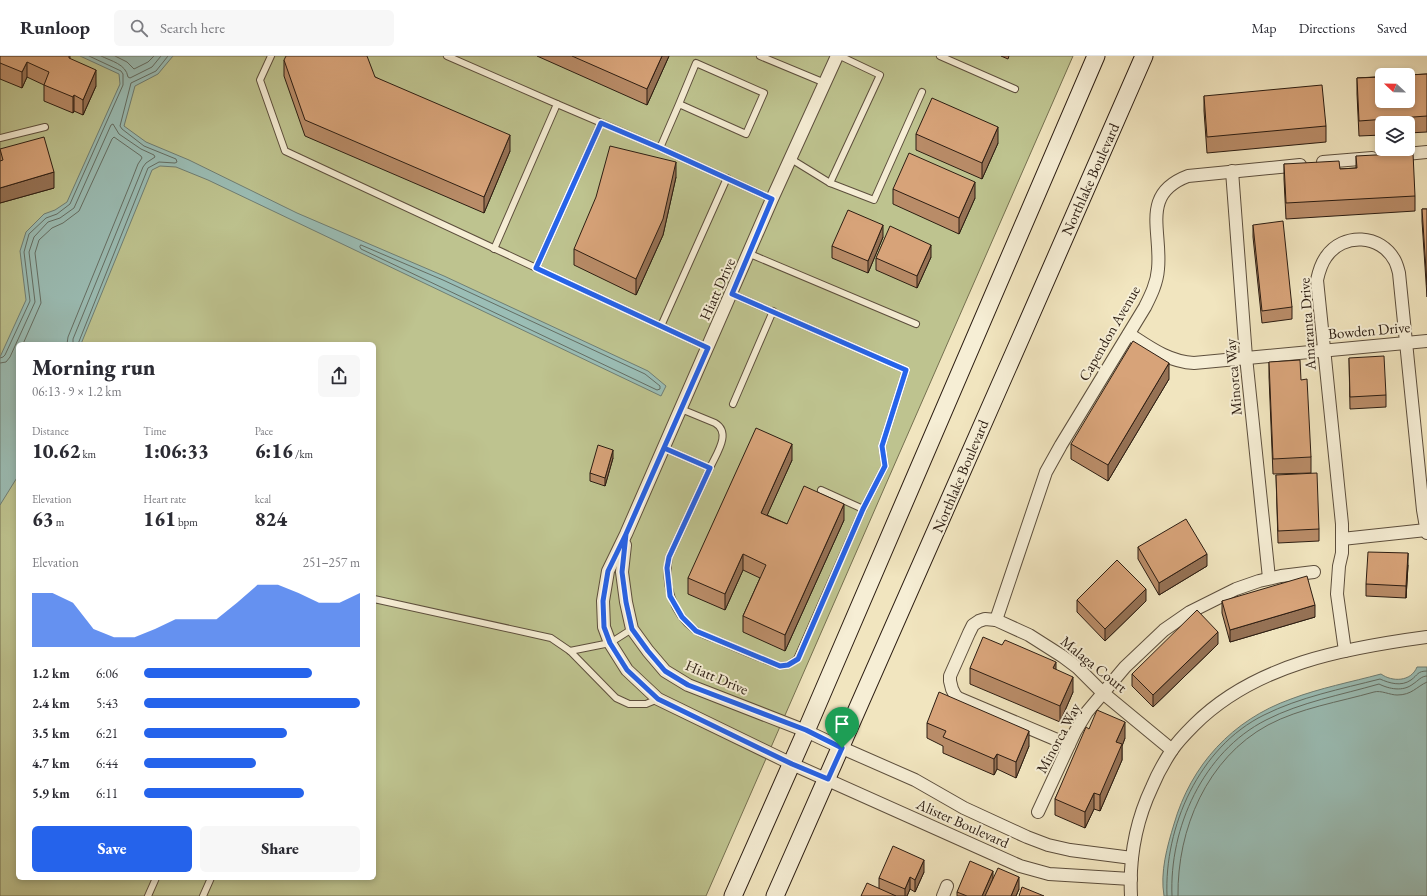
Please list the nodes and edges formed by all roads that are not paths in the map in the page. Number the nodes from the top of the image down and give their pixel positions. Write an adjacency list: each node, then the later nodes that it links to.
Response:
1 (271, 56): 23 (lane)
2 (447, 56): 11 (lane)
3 (760, 56): 8 (lane)
4 (838, 56): 8 (street, Hiatt Drive); 21 (lane)
5 (940, 56): 9 (lane)
6 (1096, 56): 56 (main road)
7 (1144, 56): 58 (main road, Northlake Boulevard)
8 (824, 83): 18 (street, Hiatt Drive)
9 (1015, 89)
10 (922, 92): 21 (lane)
11 (557, 104): 13 (lane); 23 (lane)
12 (678, 104): 12 (lane); 16 (lane)
13 (601, 123): 16 (lane); 25 (lane)
14 (45, 127): 15 (lane)
15 (0, 138)
16 (660, 148): 20 (lane)
17 (1427, 152): 19 (street, Capendon Avenue)
18 (791, 159): 21 (lane); 22 (street, Hiatt Drive)
19 (1232, 171): 30 (street, Capendon Avenue); 35 (street, Minorca Way)
20 (727, 178): 22 (lane); 29 (lane)
21 (830, 183)
22 (772, 199): 24 (street, Hiatt Drive)
23 (494, 249): 25 (lane)
24 (750, 254): 26 (street, Hiatt Drive); 28 (lane)
25 (536, 268): 29 (lane)
26 (732, 294): 27 (lane); 33 (street, Hiatt Drive)
27 (773, 312): 36 (lane); 41 (lane)
28 (916, 324)
29 (661, 326): 33 (lane)
30 (1129, 334): 35 (street, Bowden Drive); 48 (street, Capendon Avenue)
31 (1427, 341): 32 (street, Bowden Drive)
32 (1406, 342): 34 (street, Bowden Drive); 34 (street, Amaranta Drive); 42 (street, Amaranta Drive)
33 (708, 348): 37 (street, Hiatt Drive)
34 (1324, 350): 35 (street, Bowden Drive); 44 (street, Amaranta Drive)
35 (1246, 357): 46 (street, Minorca Way)
36 (733, 404)
37 (682, 409): 38 (street, Hiatt Drive); 39 (lane)
38 (664, 448): 39 (lane); 43 (street, Hiatt Drive)
39 (710, 468): 41 (lane)
40 (821, 490): 41 (lane)
41 (863, 509)
42 (1427, 532): 44 (street)
43 (626, 534): 49 (street, Hiatt Drive); 51 (street, Hiatt Drive)
44 (1342, 539): 53 (street, Amaranta Drive)
45 (1314, 572): 46 (street, Minorca Way)
46 (1269, 578): 54 (street, Minorca Way)
47 (376, 599): 52 (lane)
48 (996, 620): 54 (street, Malaga Court); 57 (street)
49 (632, 629): 51 (lane); 56 (street, Hiatt Drive)
50 (1427, 637): 53 (street)
51 (610, 643): 52 (lane); 55 (street, Hiatt Drive)
52 (570, 651): 55 (lane)
53 (1345, 651): 59 (street)
54 (1103, 693): 57 (street, Minorca Way); 59 (street, Malaga Court)
55 (658, 699): 60 (street, Hiatt Drive)
56 (806, 730): 58 (street, Alister Boulevard); 60 (main road)
57 (1069, 745): 62 (street, Minorca Way)
58 (842, 748): 61 (main road, Northlake Boulevard); 63 (street, Alister Boulevard)
59 (1172, 750): 63 (street)
60 (792, 764): 61 (street, Alister Boulevard); 68 (main road)
61 (828, 779): 63 (street, Alister Boulevard); 69 (main road, Northlake Boulevard)
62 (1038, 812)
63 (1131, 869): 70 (street)
64 (155, 880): 66 (lane)
65 (210, 880): 67 (lane)
66 (148, 896)
67 (203, 896)
68 (733, 896)
69 (775, 896)
70 (1131, 896)

